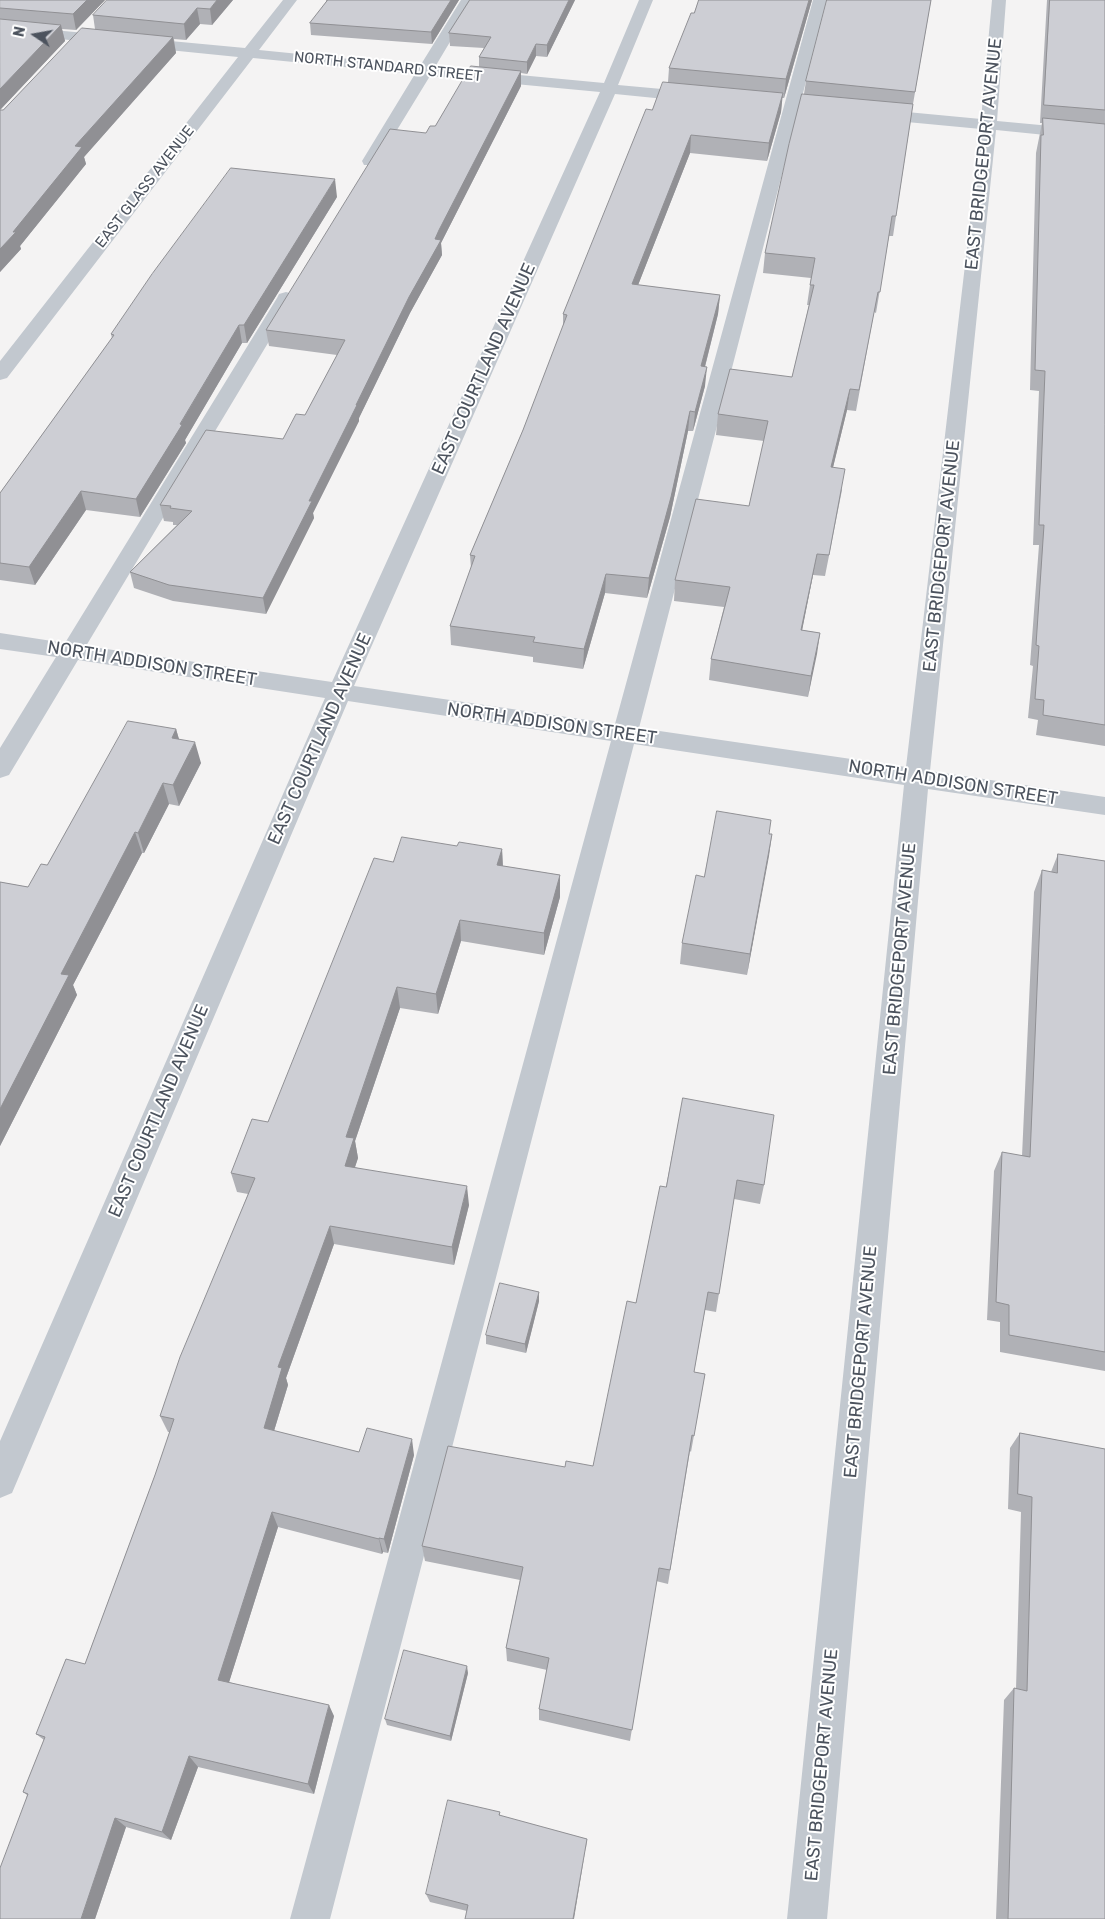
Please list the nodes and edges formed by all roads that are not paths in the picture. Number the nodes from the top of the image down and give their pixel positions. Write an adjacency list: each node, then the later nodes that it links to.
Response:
1 (290, 0): 10 (street, EAST GLASS AVENUE)
2 (468, 0): 11 (street)
3 (646, 0): 12 (street, EAST COURTLAND AVENUE)
4 (820, 0): 23 (street)
5 (999, 0): 15 (street, EAST BRIDGEPORT AVENUE)
6 (93, 25): 8 (street)
7 (0, 30): 8 (street, NORTH STANDARD STREET)
8 (81, 37): 9 (street); 10 (street, NORTH STANDARD STREET)
9 (68, 52)
10 (249, 54): 11 (street, NORTH STANDARD STREET); 19 (street, EAST GLASS AVENUE)
11 (425, 71): 12 (street, NORTH STANDARD STREET); 17 (street)
12 (609, 89): 13 (street, NORTH STANDARD STREET); 22 (street, EAST COURTLAND AVENUE)
13 (706, 98)
14 (861, 113): 15 (street)
15 (989, 125): 16 (street); 25 (street, EAST BRIDGEPORT AVENUE)
16 (1105, 136)
17 (358, 181)
18 (296, 282): 21 (street)
19 (0, 374)
20 (0, 641): 21 (street, NORTH ADDISON STREET)
21 (70, 652): 22 (street, NORTH ADDISON STREET); 24 (street)
22 (339, 693): 23 (street, NORTH ADDISON STREET); 27 (street, EAST COURTLAND AVENUE)
23 (624, 734): 25 (street, NORTH ADDISON STREET); 28 (street)
24 (0, 769)
25 (917, 777): 26 (street, NORTH ADDISON STREET); 29 (street, EAST BRIDGEPORT AVENUE)
26 (1105, 806)
27 (0, 1481)
28 (310, 1919)
29 (807, 1919)

